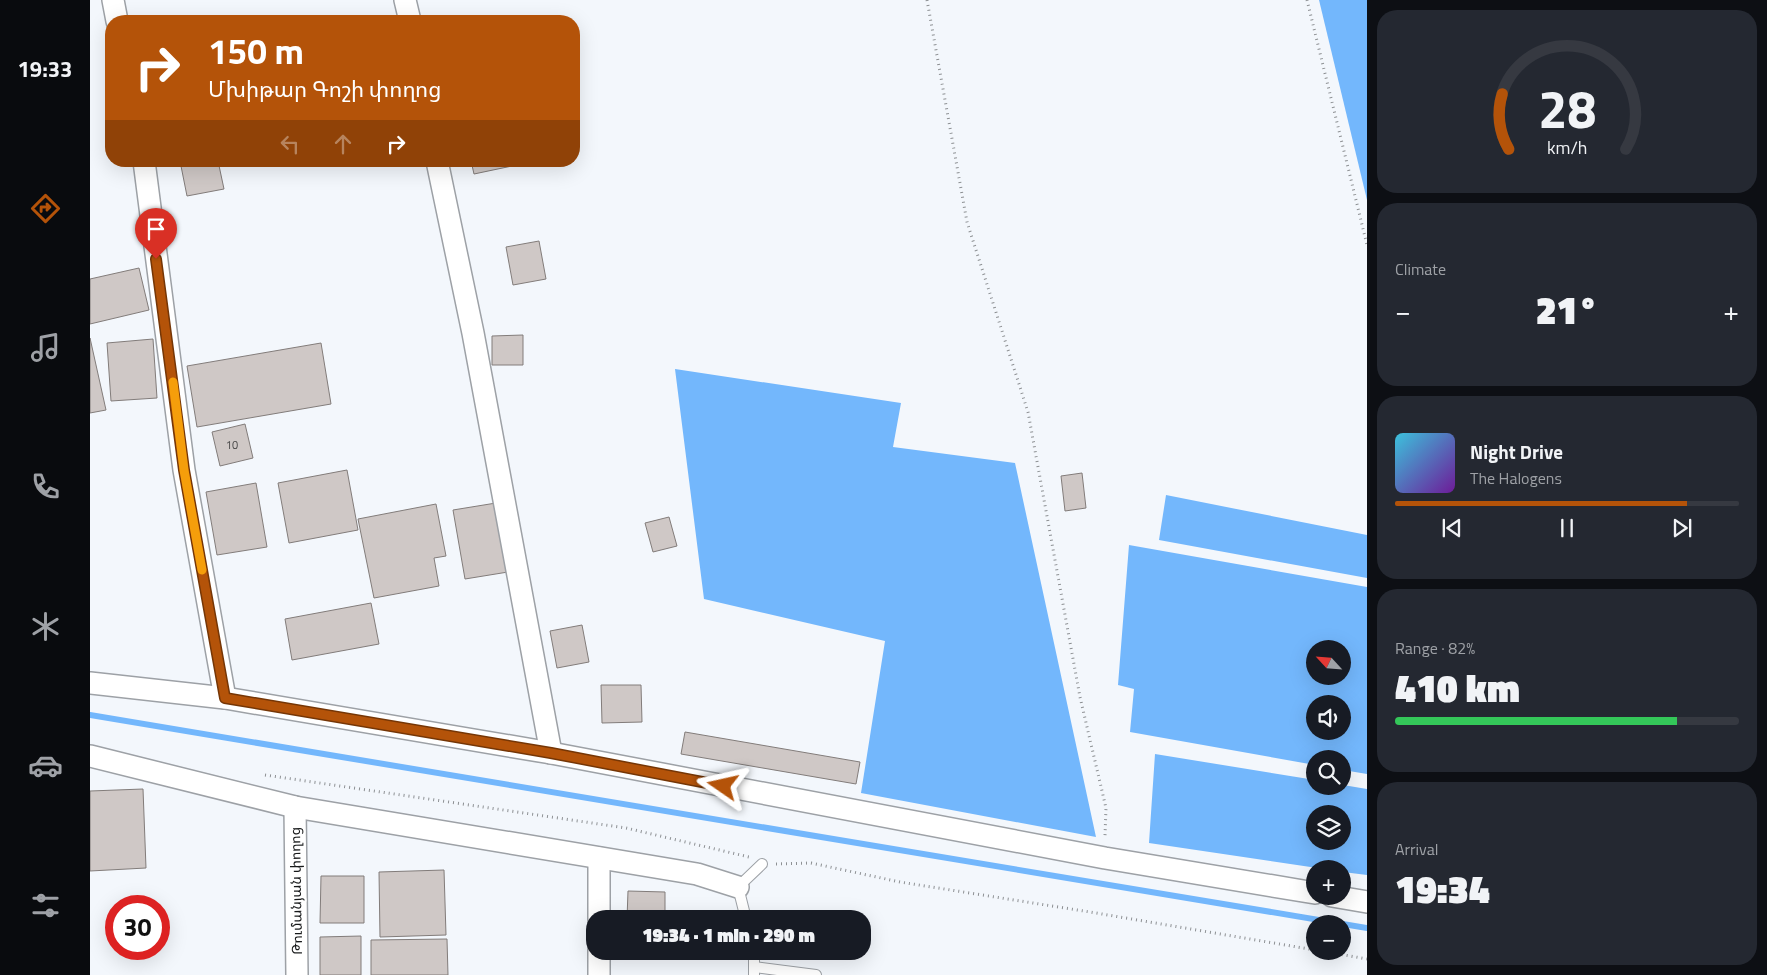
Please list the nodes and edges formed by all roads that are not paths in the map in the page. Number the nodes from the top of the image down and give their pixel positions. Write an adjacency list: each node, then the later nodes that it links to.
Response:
1 (113, 0): 3 (street)
2 (405, 0): 4 (street)
3 (116, 15)
4 (409, 15)
5 (145, 167): 8 (street)
6 (438, 167): 9 (street)
7 (90, 683): 8 (street)
8 (225, 698): 9 (street)
9 (551, 753): 15 (street)
10 (90, 756): 11 (street)
11 (295, 807): 12 (street); 22 (street, Թումանյան փողոց)
12 (599, 858): 14 (street); 18 (street)
13 (762, 864): 14 (lane)
14 (738, 887): 19 (lane)
15 (1306, 892)
16 (1351, 899): 17 (street)
17 (1367, 902)
18 (599, 910)
19 (744, 910)
20 (599, 960): 23 (street)
21 (754, 971): 24 (lane)
22 (297, 975)
23 (599, 975)
24 (816, 975)

